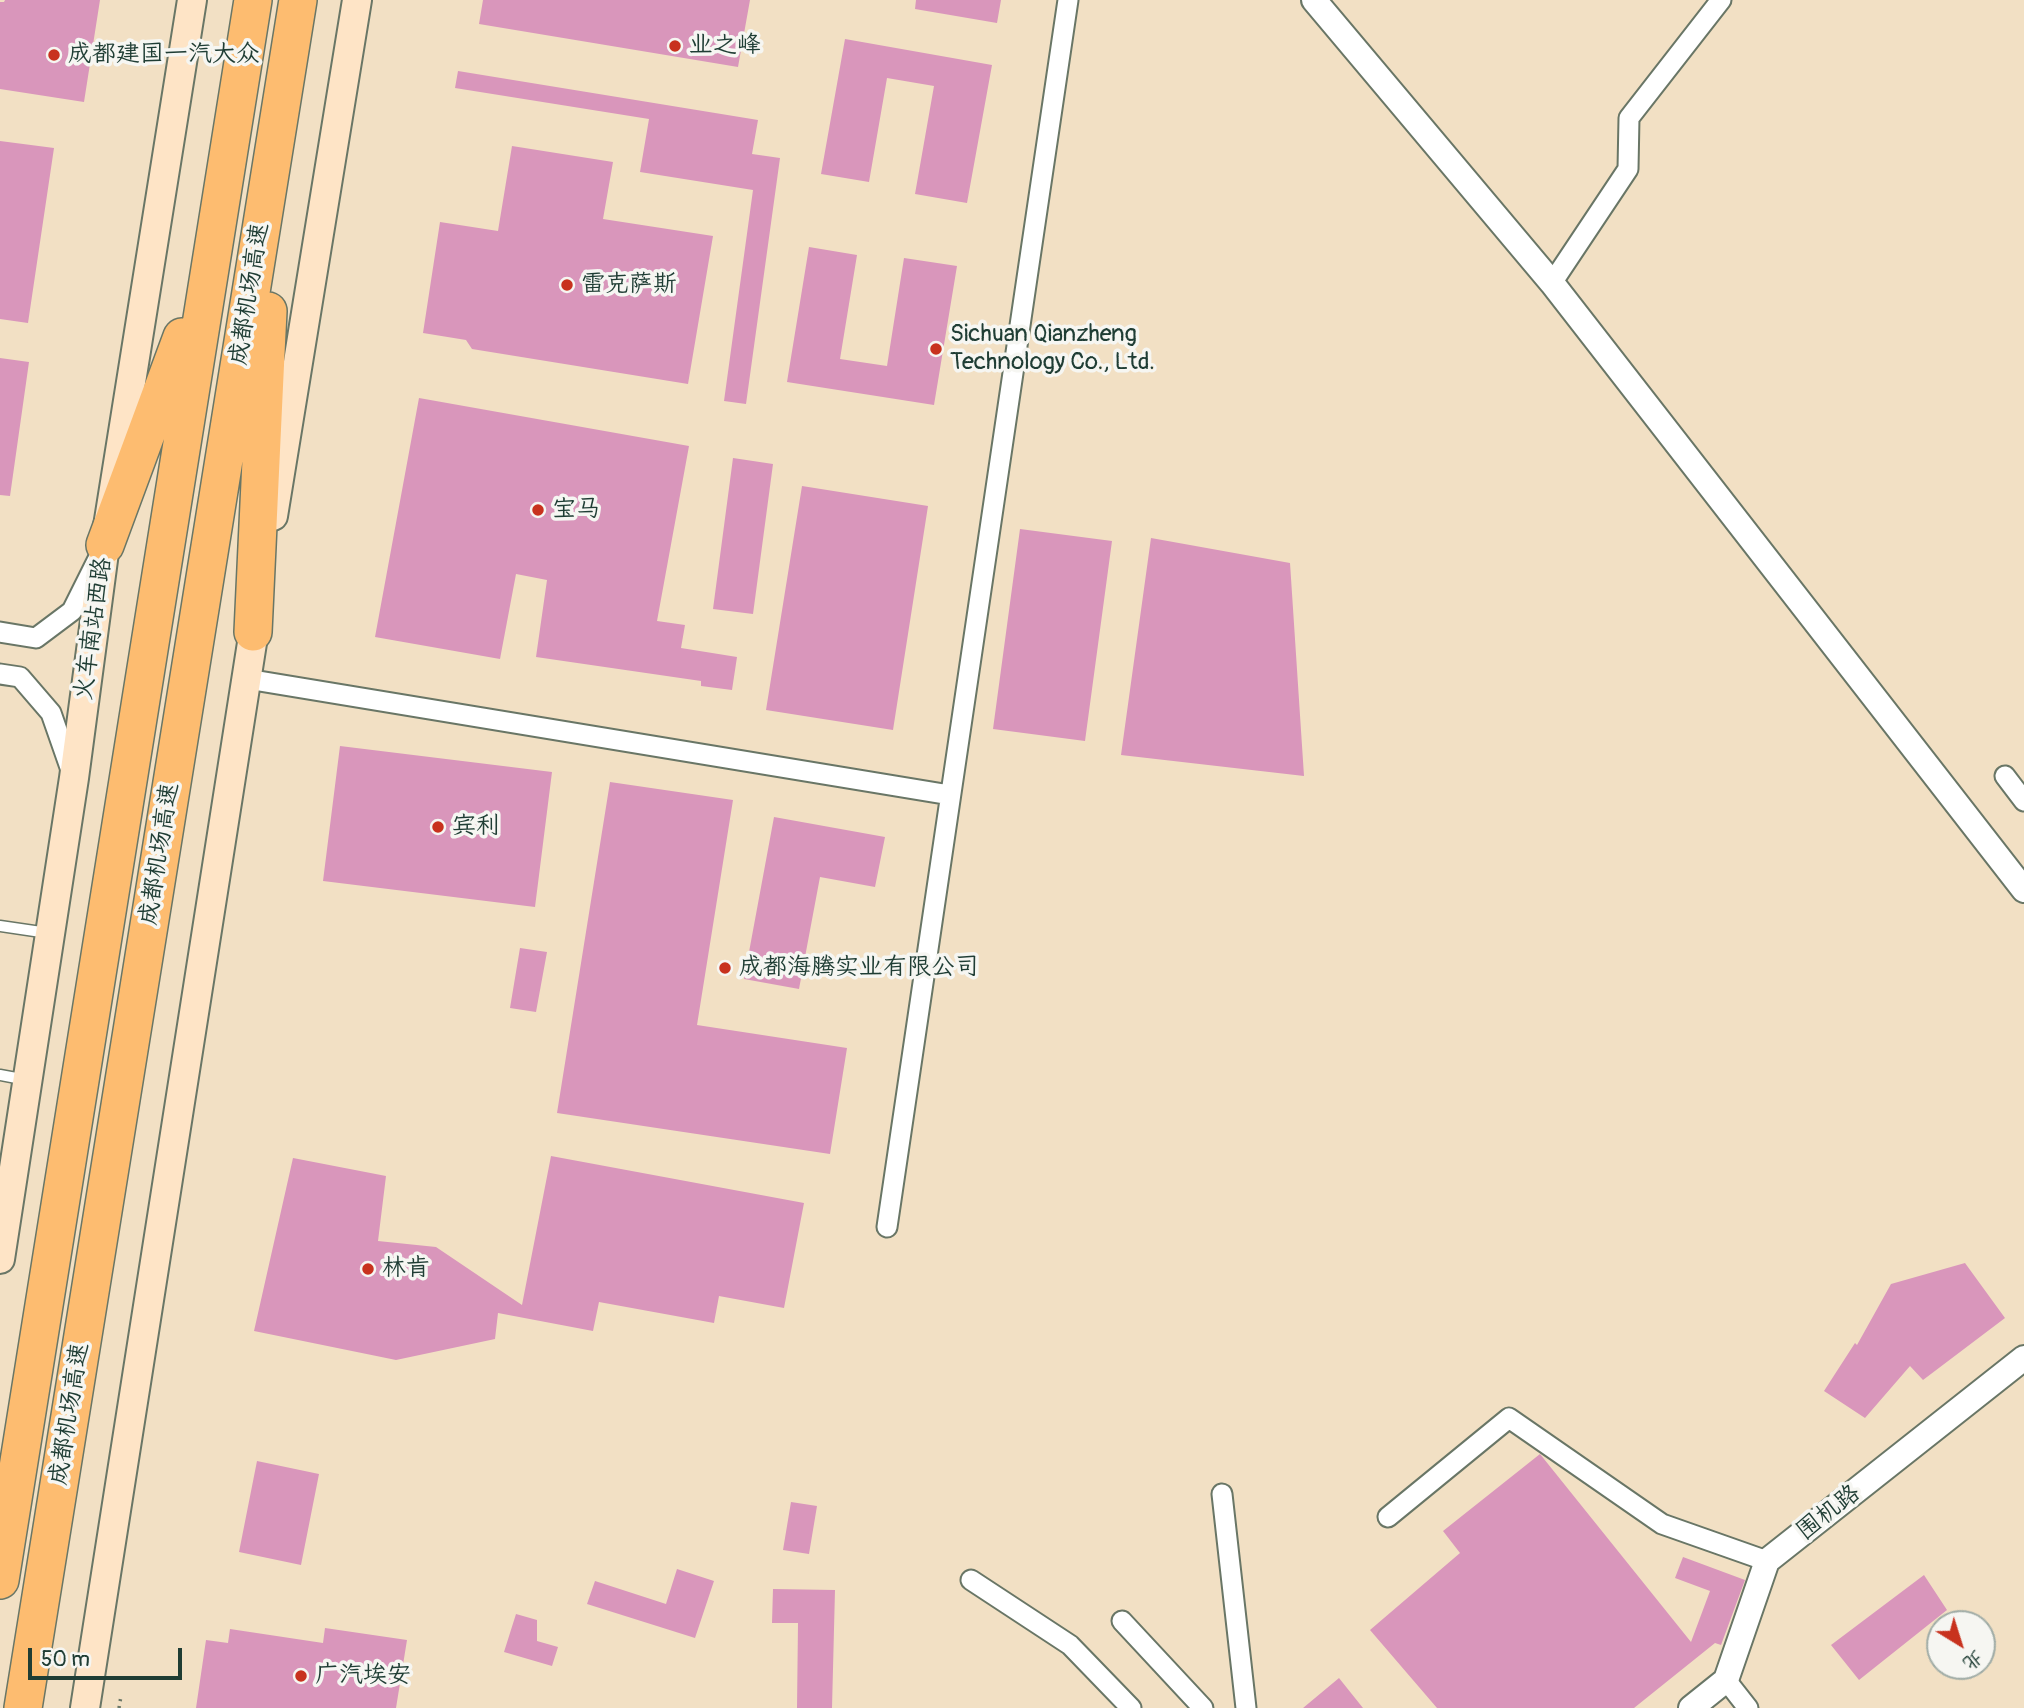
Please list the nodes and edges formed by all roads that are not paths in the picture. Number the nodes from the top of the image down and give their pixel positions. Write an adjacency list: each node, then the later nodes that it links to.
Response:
1 (192, 0): 11 (main road, 火车南站西路)
2 (253, 0): 9 (highway, 成都机场高速)
3 (298, 0): 8 (highway, 成都机场高速)
4 (357, 0): 13 (main road)
5 (1068, 0): 18 (street)
6 (1314, 0): 10 (street)
7 (1721, 0): 10 (street)
8 (276, 136): 13 (highway); 34 (highway, 成都机场高速)
9 (211, 261): 11 (highway); 30 (highway, 成都机场高速)
10 (1552, 283): 20 (street)
11 (105, 545): 12 (street); 17 (main road, 火车南站西路)
12 (0, 632)
13 (253, 632): 15 (main road)
14 (0, 674): 17 (street)
15 (247, 678): 18 (street); 35 (main road)
16 (2005, 776): 19 (street)
17 (74, 778): 22 (main road, 火车南站西路)
18 (950, 795): 24 (street)
19 (2024, 801)
20 (2024, 890)
21 (0, 926): 22 (lane)
22 (50, 934): 23 (main road, 火车南站西路)
23 (14, 1078): 25 (main road, 火车南站西路)
24 (887, 1227)
25 (1, 1248)
26 (2024, 1358): 29 (street, 围机路)
27 (1222, 1494): 38 (street)
28 (1388, 1517): 29 (street)
29 (1767, 1562): 33 (street)
30 (0, 1580)
31 (971, 1580): 36 (street)
32 (1122, 1621): 37 (street)
33 (1726, 1680): 39 (street); 40 (street)
34 (23, 1708)
35 (85, 1708)
36 (1131, 1708)
37 (1203, 1708)
38 (1246, 1708)
39 (1691, 1708)
40 (1748, 1708)

